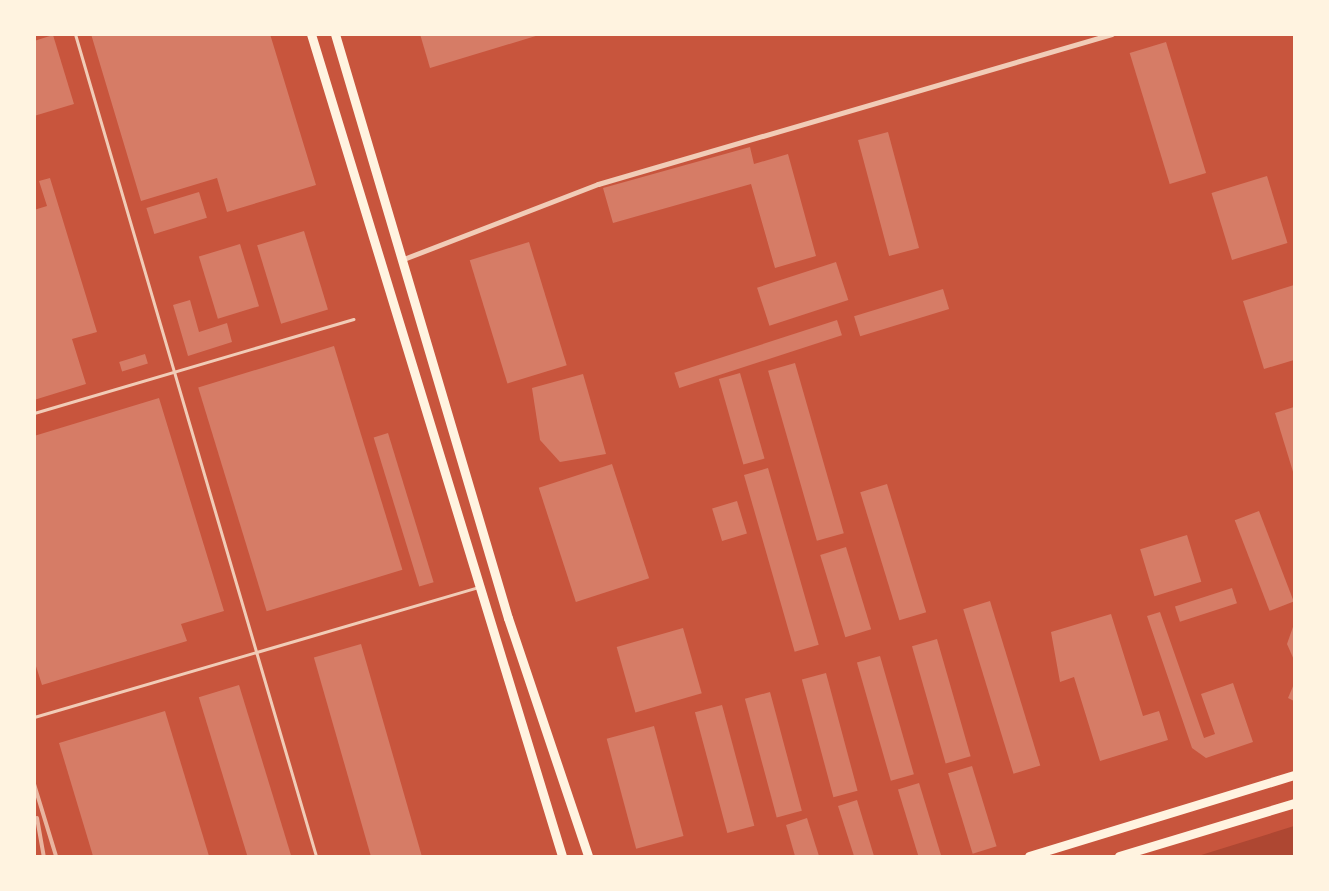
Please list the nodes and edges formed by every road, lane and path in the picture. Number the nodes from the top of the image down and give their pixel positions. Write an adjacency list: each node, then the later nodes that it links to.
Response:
1 (75, 34): 7 (lane)
2 (311, 34): 9 (main road)
3 (335, 34): 5 (main road)
4 (1112, 34): 5 (street)
5 (401, 260): 16 (main road)
6 (353, 319): 7 (lane)
7 (174, 372): 8 (lane); 10 (lane)
8 (34, 413)
9 (476, 588): 10 (lane); 15 (main road)
10 (256, 652): 11 (lane); 14 (lane)
11 (34, 717)
12 (1294, 775): 17 (main road)
13 (1294, 803): 18 (main road)
14 (316, 856)
15 (562, 856)
16 (588, 856)
17 (1029, 856)
18 (1119, 856)

